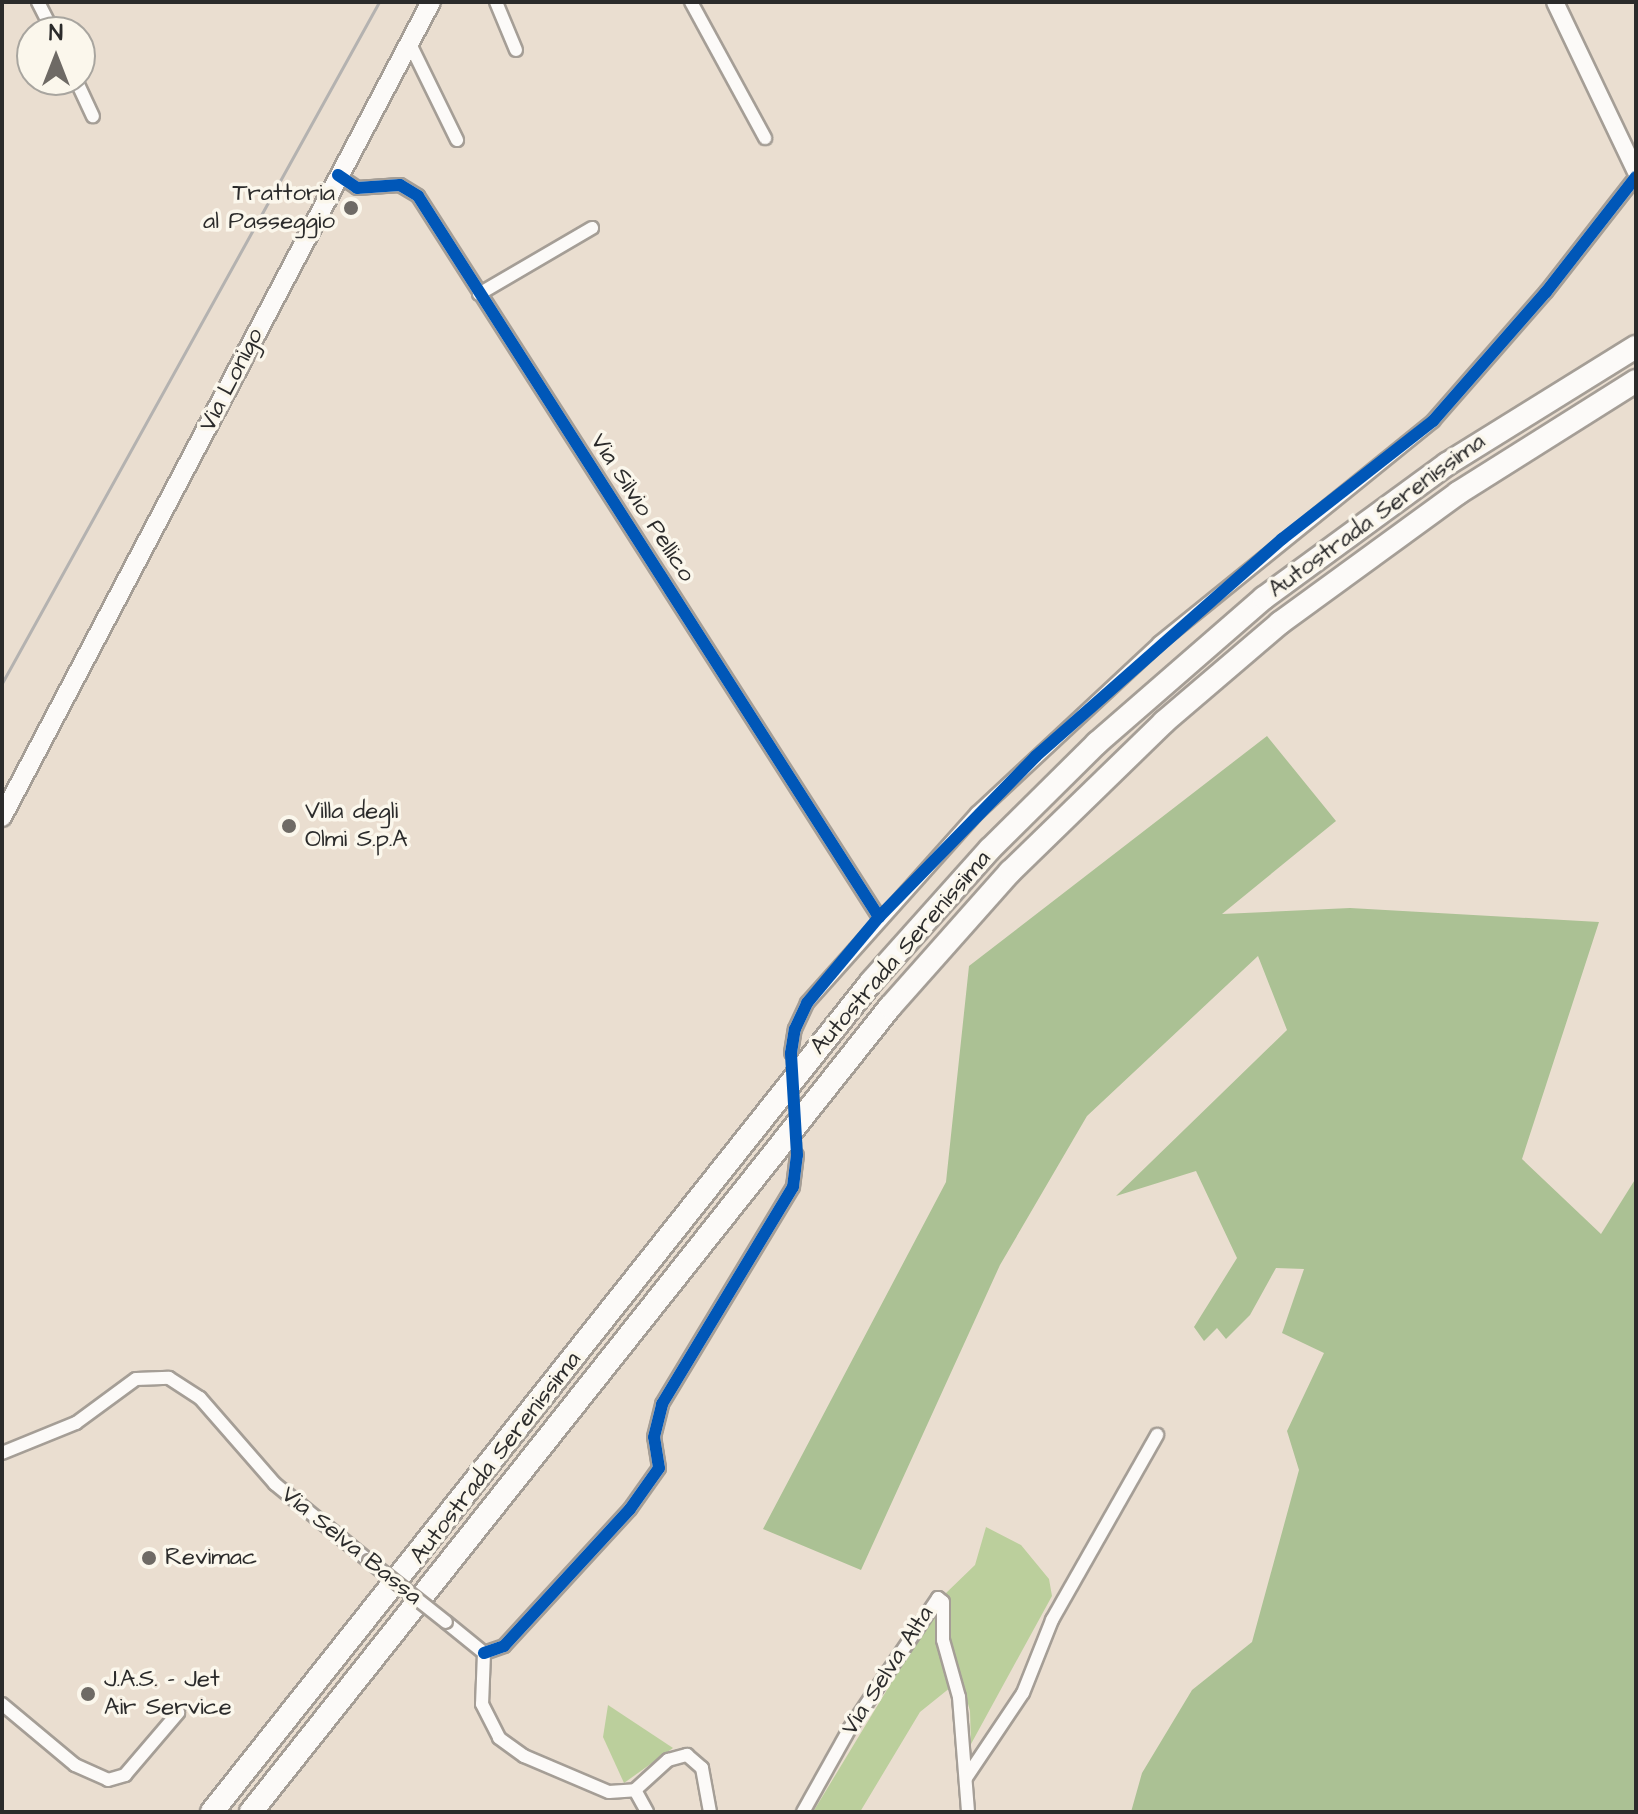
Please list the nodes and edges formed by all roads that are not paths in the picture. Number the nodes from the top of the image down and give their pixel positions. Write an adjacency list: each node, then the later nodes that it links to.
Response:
1 (431, 2): 5 (main road, Via Lonigo)
2 (496, 2): 6 (street)
3 (691, 2): 9 (street)
4 (1555, 2): 11 (street)
5 (410, 44): 10 (street); 12 (main road, Via Lonigo)
6 (516, 50)
7 (84, 96): 8 (street)
8 (93, 116)
9 (765, 138)
10 (457, 140)
11 (1636, 174): 18 (street)
12 (338, 175): 14 (street, Via Silvio Pellico); 17 (main road, Via Lonigo)
13 (592, 228): 14 (street)
14 (479, 294): 18 (street, Via Silvio Pellico)
15 (1636, 347): 28 (highway, Autostrada Serenissima)
16 (1636, 381): 29 (highway, Autostrada Serenissima)
17 (2, 817)
18 (879, 917): 19 (street)
19 (791, 1053)
20 (797, 1155): 23 (street)
21 (1157, 1435): 26 (street)
22 (2, 1453): 23 (street, Via Selva Bassa, bridge)
23 (484, 1653): 27 (street)
24 (2, 1704): 25 (street)
25 (178, 1713)
26 (966, 1778): 32 (street, Via Selva Alta); 33 (street, Via Selva Alta)
27 (635, 1790): 30 (street); 31 (street)
28 (212, 1812)
29 (251, 1812)
30 (647, 1812)
31 (710, 1812)
32 (803, 1812)
33 (968, 1812)

